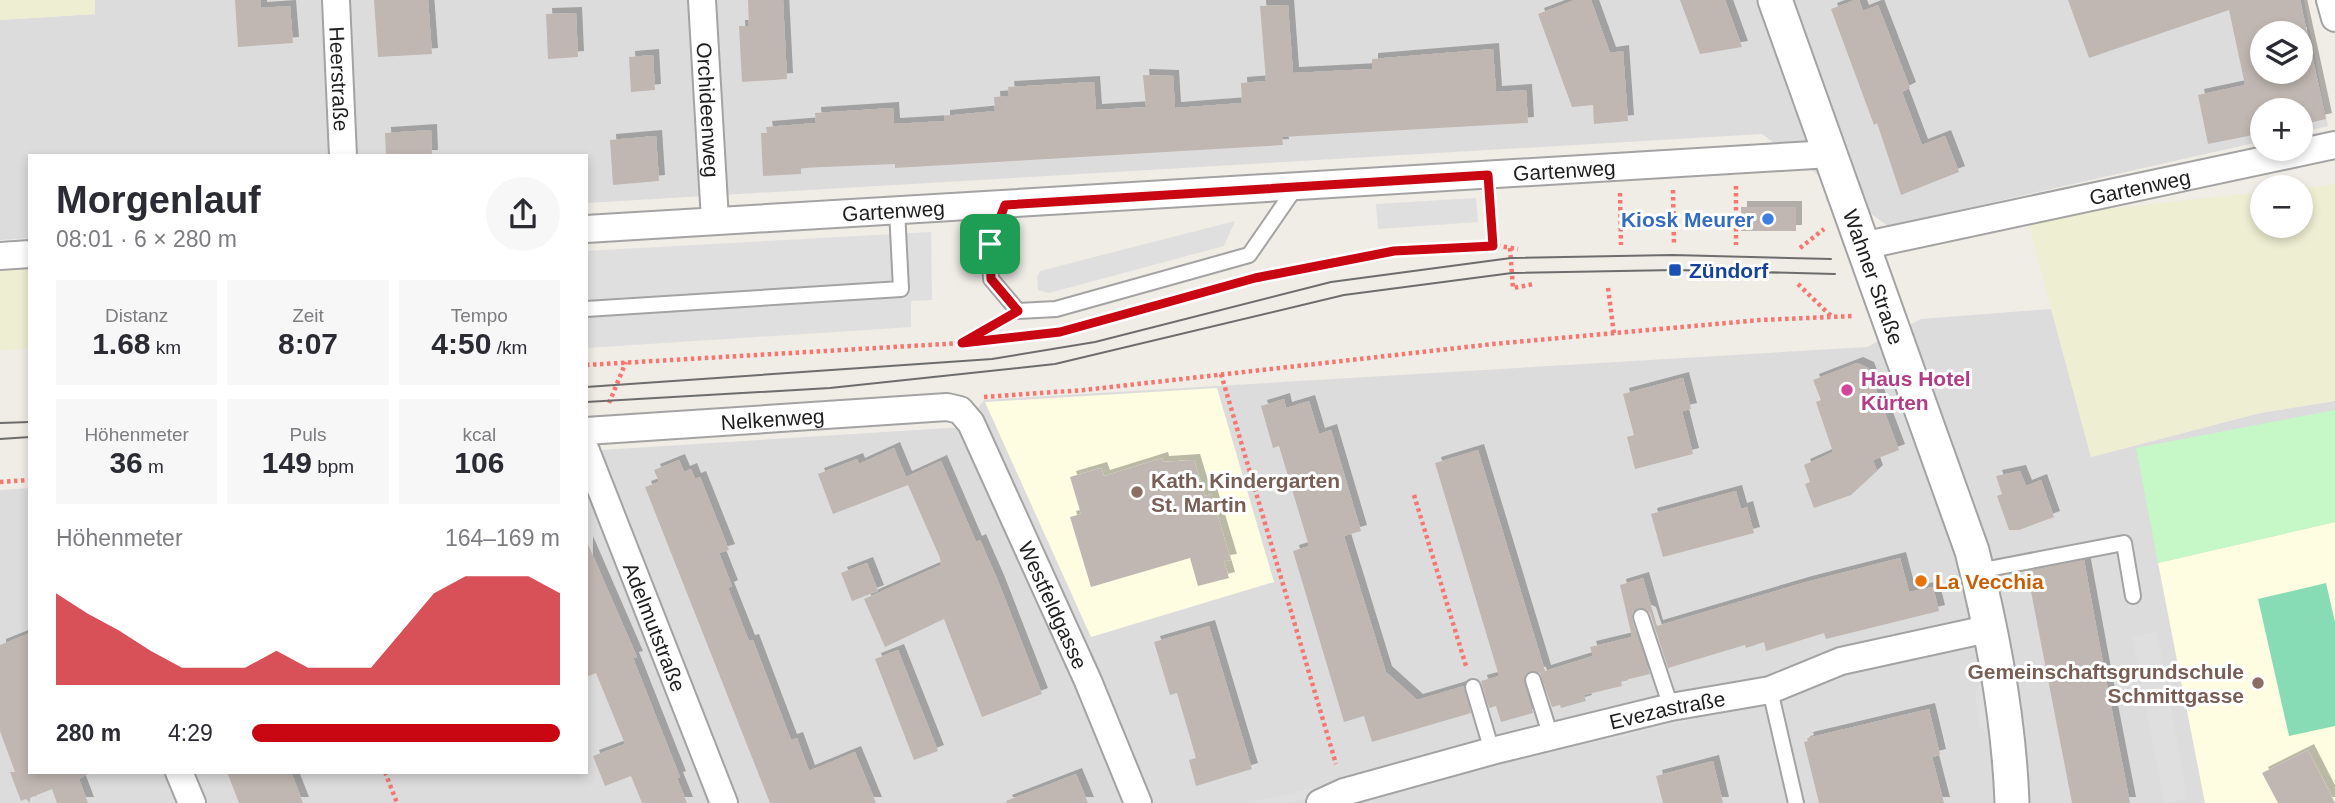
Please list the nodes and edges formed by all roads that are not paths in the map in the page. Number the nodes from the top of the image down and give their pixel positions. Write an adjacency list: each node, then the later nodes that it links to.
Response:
1 (336, 0): 7 (street, Heerstraße)
2 (702, 0): 12 (street, Orchideenweg)
3 (1775, 0): 8 (street, Wahner Straße)
4 (2330, 0): 5 (street)
5 (2335, 18)
6 (2335, 145): 14 (street, Gartenweg)
7 (343, 154)
8 (1830, 154): 9 (street, Gartenweg); 14 (street, Wahner Straße)
9 (1296, 187): 10 (street, Gartenweg); 10 (lane)
10 (1005, 205): 11 (street, Gartenweg)
11 (897, 211): 12 (street, Gartenweg); 17 (lane)
12 (715, 220): 13 (street, Gartenweg)
13 (588, 229)
14 (1862, 246): 20 (street, Wahner Straße)
15 (28, 254): 16 (street)
16 (0, 256)
17 (588, 309)
18 (960, 410): 19 (street, Nelkenweg); 34 (street, Westfeldgasse)
19 (590, 438): 33 (street, Adelmutstraße)
20 (1978, 571): 21 (lane); 23 (street, Wahner Straße)
21 (2133, 596)
22 (1641, 617): 27 (lane)
23 (1992, 628): 26 (street, Evezastraße); 36 (street, Wahner Straße)
24 (1533, 680): 28 (lane)
25 (1473, 687): 29 (lane)
26 (1770, 690): 27 (street, Evezastraße); 35 (lane)
27 (1671, 707): 28 (street, Evezastraße)
28 (1550, 737): 29 (street, Evezastraße)
29 (1492, 751): 31 (street, Evezastraße)
30 (180, 774): 32 (street)
31 (1332, 798)
32 (192, 803)
33 (724, 803)
34 (1138, 803)
35 (1796, 803)
36 (2012, 803)

